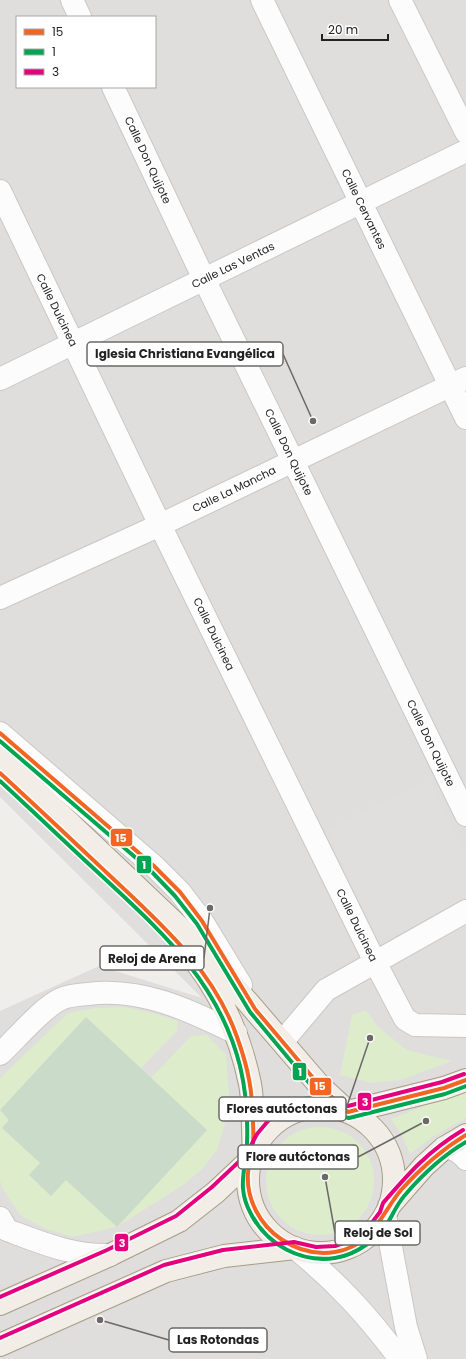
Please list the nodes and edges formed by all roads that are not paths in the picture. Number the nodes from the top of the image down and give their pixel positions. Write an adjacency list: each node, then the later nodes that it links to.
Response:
1 (72, 0): 4 (street)
2 (262, 0): 9 (street, Calle Cervantes)
3 (400, 0): 6 (street)
4 (80, 16)
5 (113, 88): 10 (street, Calle Don Quijote)
6 (466, 132)
7 (466, 151): 9 (street, Calle Las Ventas)
8 (0, 191): 11 (street, Calle Dulcinea)
9 (361, 202): 10 (street, Calle Las Ventas); 13 (street, Calle Cervantes)
10 (204, 279): 11 (street, Calle Las Ventas); 15 (street, Calle Don Quijote)
11 (73, 343): 12 (street, Calle Las Ventas); 16 (street, Calle Dulcinea)
12 (0, 379)
13 (458, 382): 14 (street, Calle Cervantes); 15 (street, Calle La Mancha)
14 (466, 418)
15 (293, 461): 16 (street, Calle La Mancha); 21 (street, Calle Don Quijote)
16 (160, 524): 17 (street, Calle La Mancha); 23 (street, Calle Dulcinea)
17 (0, 598)
18 (0, 733): 24 (street)
19 (0, 757): 24 (main road)
20 (0, 772): 26 (main road)
21 (466, 815)
22 (466, 911): 23 (street)
23 (375, 962): 25 (street, Calle Dulcinea); 27 (street)
24 (255, 1009): 27 (main road)
25 (466, 1026)
26 (236, 1033): 28 (street); 33 (main road)
27 (282, 1041): 30 (main road)
28 (0, 1054)
29 (466, 1080): 30 (main road)
30 (348, 1112): 33 (main road); 35 (main road)
31 (466, 1135): 32 (main road)
32 (444, 1148): 34 (street); 35 (main road)
33 (252, 1155): 37 (main road); 38 (main road)
34 (466, 1159)
35 (387, 1211): 37 (main road); 42 (street)
36 (2, 1227): 38 (street)
37 (295, 1248): 40 (main road); 41 (street)
38 (110, 1255): 39 (main road)
39 (0, 1304)
40 (0, 1345)
41 (400, 1359)
42 (416, 1359)

